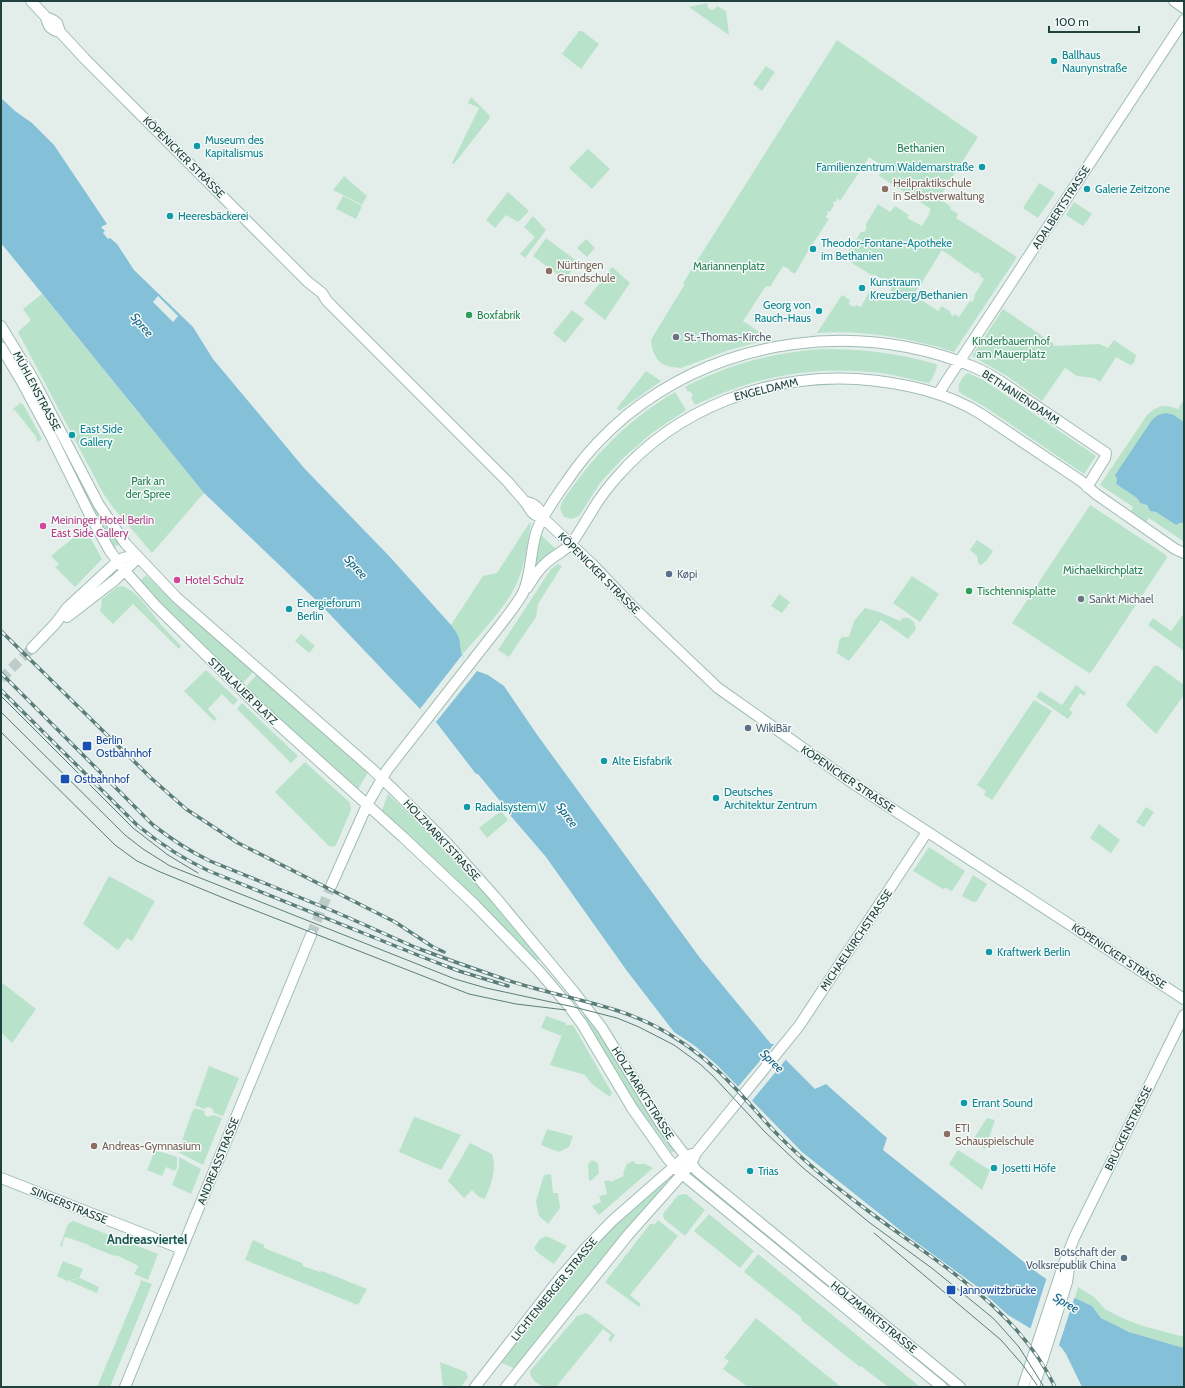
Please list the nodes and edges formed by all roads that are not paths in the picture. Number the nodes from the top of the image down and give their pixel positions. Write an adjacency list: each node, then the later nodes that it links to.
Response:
1 (32, 1): 11 (main road, KÖPENICKER STRASSE)
2 (1174, 1): 3 (main road)
3 (1184, 8)
4 (1184, 20): 7 (main road, ADALBERTSTRASSE)
5 (1, 326): 8 (main road, MÜHLENSTRASSE)
6 (1, 347): 8 (main road, MÜHLENSTRASSE)
7 (959, 362): 9 (main road, ADALBERTSTRASSE); 10 (main road, BETHANIENDAMM); 11 (main road, BETHANIENDAMM)
8 (32, 389): 14 (main road, MÜHLENSTRASSE); 15 (main road, MÜHLENSTRASSE)
9 (938, 394): 10 (main road, ENGELDAMM); 12 (main road, ENGELDAMM)
10 (1087, 487): 13 (main road)
11 (543, 518): 12 (main road, KÖPENICKER STRASSE); 17 (main road, BETHANIENDAMM)
12 (570, 544): 17 (main road, ENGELDAMM); 22 (main road, KÖPENICKER STRASSE)
13 (1184, 553)
14 (138, 558): 15 (main road); 16 (main road); 20 (main road)
15 (118, 561): 16 (main road, MÜHLENSTRASSE); 18 (main road)
16 (125, 571): 18 (main road); 21 (main road, STRALAUER PLATZ)
17 (523, 593): 20 (main road, BETHANIENDAMM)
18 (56, 624): 19 (main road)
19 (32, 648)
20 (382, 778): 21 (main road, BETHANIENDAMM); 28 (main road, HOLZMARKTSTRASSE)
21 (367, 805): 23 (main road); 29 (main road, HOLZMARKTSTRASSE)
22 (927, 832): 25 (main road, KÖPENICKER STRASSE); 27 (main road, MICHAELKIRCHSTRASSE)
23 (331, 886)
24 (311, 935): 31 (main road, ANDREASSTRASSE)
25 (1184, 999)
26 (1184, 1015): 32 (main road, BRÜCKENSTRASSE)
27 (743, 1096): 28 (main road, LICHTENBERGER STRASSE)
28 (688, 1160): 29 (main road, LICHTENBERGER STRASSE); 37 (main road, HOLZMARKTSTRASSE)
29 (678, 1170): 34 (main road, LICHTENBERGER STRASSE); 35 (main road, LICHTENBERGER STRASSE); 36 (main road, HOLZMARKTSTRASSE)
30 (1, 1178): 31 (main road, SINGERSTRASSE)
31 (182, 1249): 33 (main road, ANDREASSTRASSE)
32 (1063, 1281): 38 (main road); 39 (main road)
33 (125, 1387)
34 (475, 1387)
35 (506, 1387)
36 (942, 1387)
37 (960, 1387)
38 (1023, 1387)
39 (1034, 1387)

